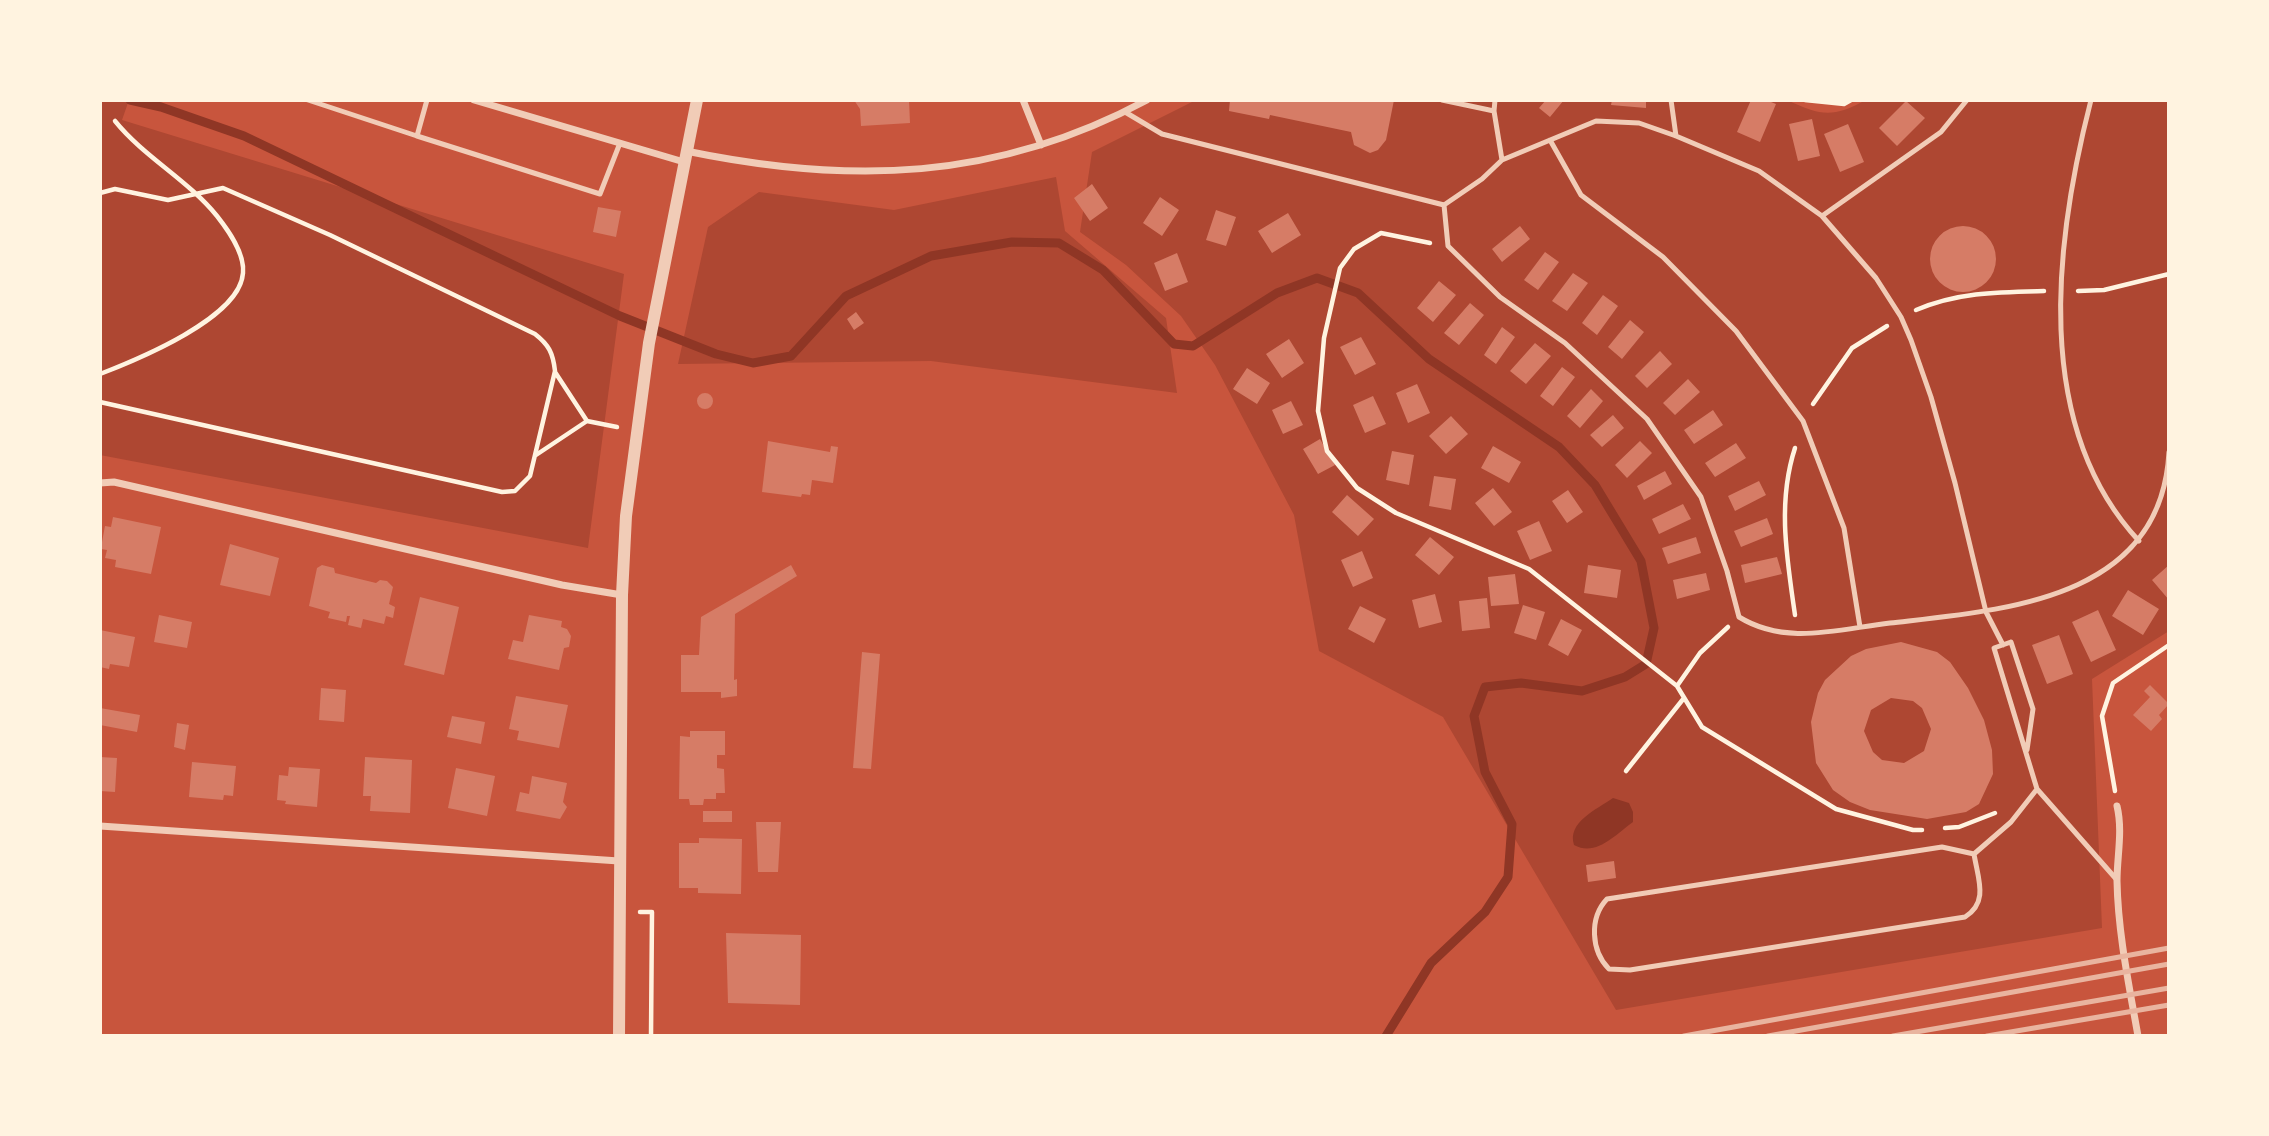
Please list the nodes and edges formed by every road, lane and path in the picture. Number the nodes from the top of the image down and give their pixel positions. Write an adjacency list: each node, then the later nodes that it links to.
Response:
1 (307, 100): 17 (lane)
2 (427, 100): 17 (lane)
3 (474, 100): 20 (street)
4 (697, 100): 22 (street)
5 (1023, 100): 21 (street)
6 (1147, 100): 15 (street)
7 (1442, 100): 14 (lane)
8 (1495, 100): 14 (lane)
9 (1671, 100): 18 (lane)
10 (1805, 100): 11 (path)
11 (1851, 100)
12 (1966, 100): 27 (lane)
13 (2091, 100): 37 (lane)
14 (1494, 111): 23 (lane)
15 (1125, 112): 21 (street); 26 (lane)
16 (115, 121): 25 (path)
17 (417, 136): 20 (lane)
18 (1676, 136): 19 (lane); 27 (lane)
19 (1550, 140): 23 (lane); 41 (lane)
20 (620, 144): 22 (street)
21 (1041, 145): 22 (street)
22 (685, 157): 33 (street)
23 (1502, 160): 26 (lane)
24 (100, 194): 25 (path)
25 (195, 194): 29 (path); 30 (path)
26 (1444, 205): 28 (lane)
27 (1822, 216): 39 (lane)
28 (1448, 246): 40 (lane); 44 (path)
29 (555, 371): 32 (path); 35 (path)
30 (100, 374)
31 (100, 402): 35 (path)
32 (587, 421): 33 (path); 35 (path)
33 (635, 431): 38 (street)
34 (2169, 453): 37 (lane)
35 (536, 455)
36 (100, 484): 38 (street)
37 (2139, 541): 39 (lane)
38 (622, 595): 55 (street)
39 (1986, 612): 41 (lane); 42 (lane)
40 (1739, 617): 41 (lane); 44 (path)
41 (1860, 626)
42 (2003, 645): 46 (lane); 46 (lane)
43 (2169, 645): 49 (path)
44 (1677, 686): 45 (path)
45 (1684, 698): 47 (path); 53 (path)
46 (2027, 750): 48 (lane)
47 (1626, 771)
48 (2037, 789): 50 (lane); 56 (lane)
49 (2117, 806): 56 (street)
50 (2011, 822): 52 (path); 54 (lane)
51 (100, 826): 55 (street)
52 (1936, 829)
53 (1924, 830)
54 (1974, 854): 54 (lane)
55 (619, 861): 57 (street)
56 (2117, 880): 60 (street)
57 (618, 912): 58 (street); 59 (path)
58 (619, 1036)
59 (651, 1036)
60 (2138, 1036)

